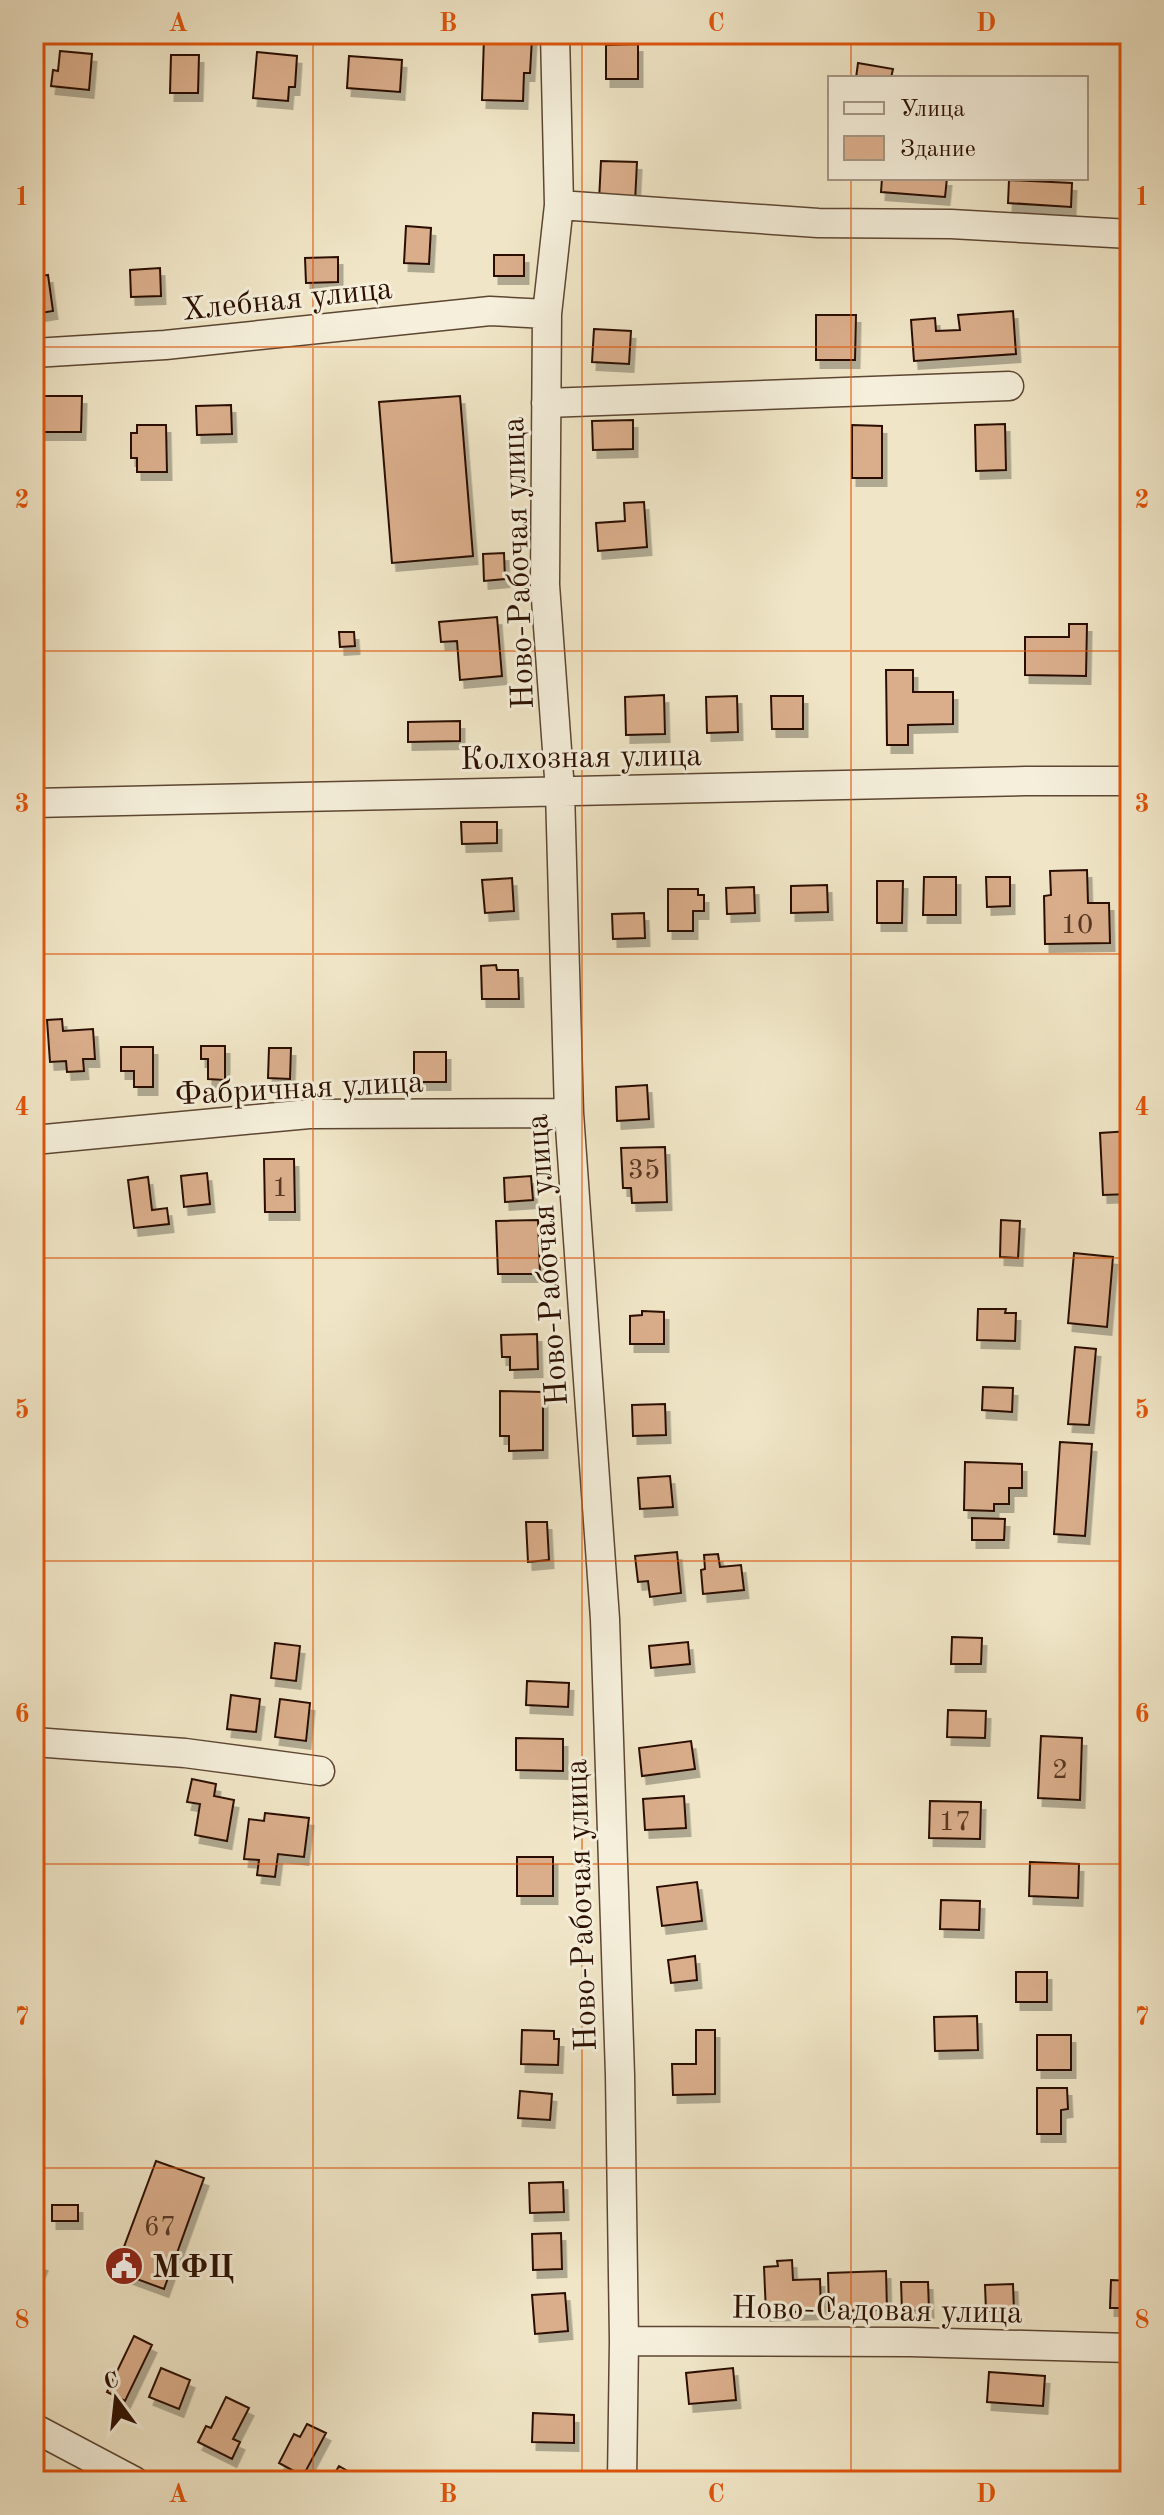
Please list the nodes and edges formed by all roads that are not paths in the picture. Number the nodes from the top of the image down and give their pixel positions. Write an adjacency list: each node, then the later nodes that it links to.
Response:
1 (555, 34): 2 (street, Ново-Рабочая улица)
2 (559, 205): 3 (street); 4 (street, Ново-Рабочая улица)
3 (1130, 234)
4 (547, 314): 5 (street, Хлебная улица); 7 (street, Ново-Рабочая улица)
5 (34, 353)
6 (1009, 386): 7 (street)
7 (546, 403): 9 (street, Ново-Рабочая улица)
8 (1130, 781): 9 (street, Колхозная улица)
9 (560, 791): 10 (street, Колхозная улица); 11 (street, Ново-Рабочая улица)
10 (34, 803)
11 (569, 1113): 12 (street, Фабричная улица); 15 (street, Ново-Рабочая улица)
12 (34, 1140)
13 (34, 1742): 14 (street)
14 (320, 1771)
15 (624, 2341): 16 (street, Ново-Садовая улица); 19 (street, Ново-Рабочая улица)
16 (1130, 2348)
17 (34, 2428): 18 (street)
18 (134, 2481)
19 (622, 2481)

